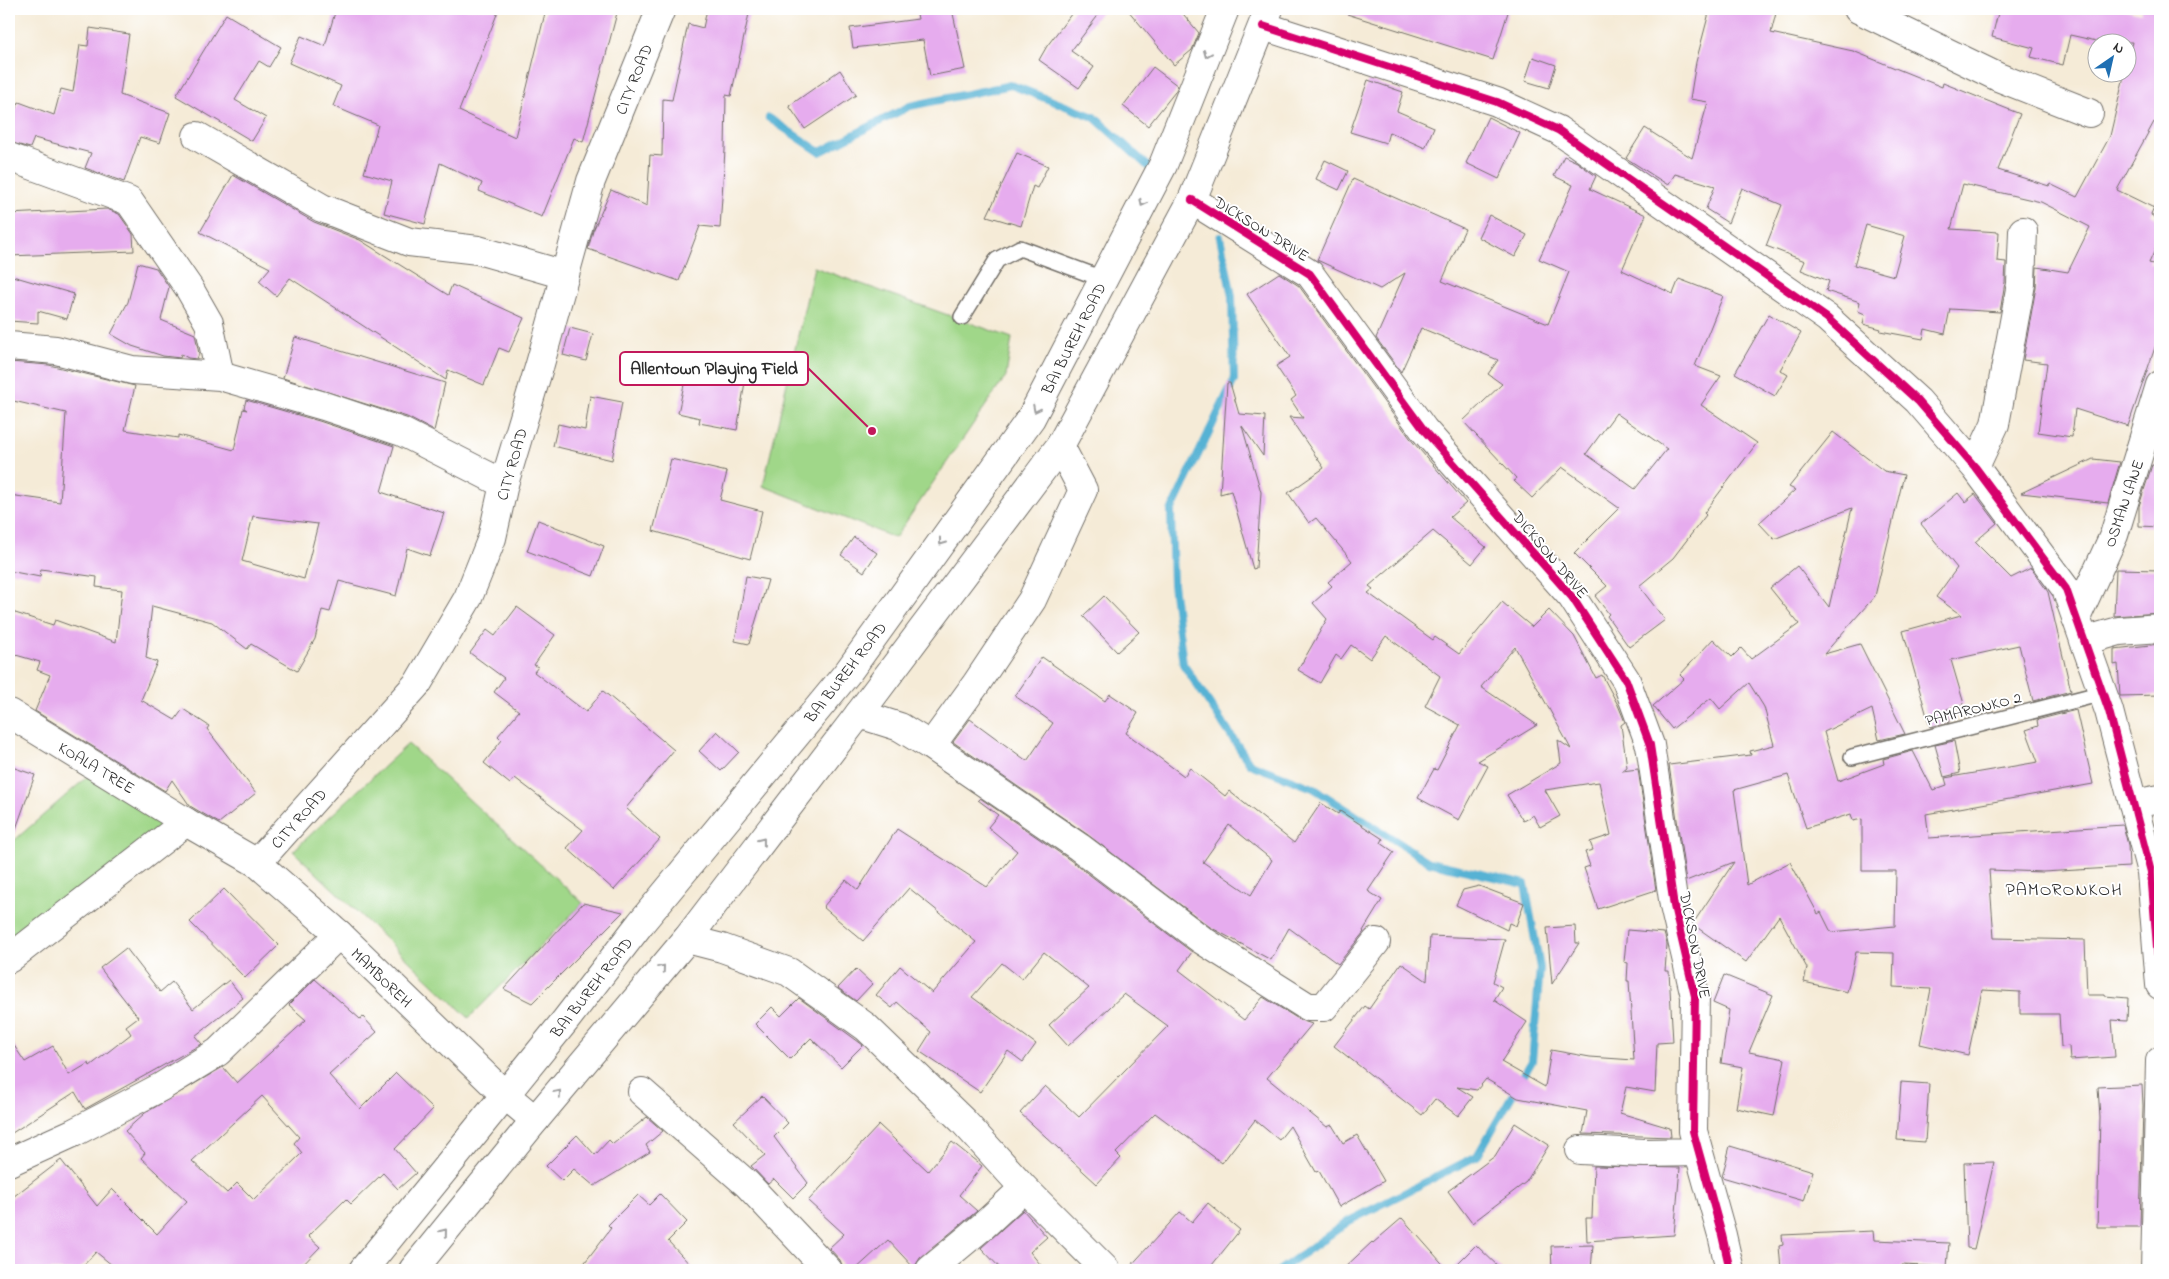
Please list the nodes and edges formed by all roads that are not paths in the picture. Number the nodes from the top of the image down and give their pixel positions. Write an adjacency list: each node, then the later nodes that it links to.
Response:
1 (662, 9): 10 (main road, CITY ROAD)
2 (1226, 9): 11 (main road, BAI BUREH ROAD, one-way to 11)
3 (1858, 9): 5 (main road)
4 (1266, 17): 8 (main road); 17 (main road)
5 (2089, 113)
6 (197, 136): 10 (main road)
7 (9, 157): 14 (main road)
8 (1192, 200): 16 (main road); 41 (main road, DICKSON DRIVE)
9 (2023, 232): 17 (main road)
10 (565, 275): 18 (main road, CITY ROAD)
11 (1103, 279): 12 (lane); 37 (main road, BAI BUREH ROAD, one-way to 37)
12 (962, 317)
13 (9, 346): 14 (main road)
14 (220, 376): 18 (main road)
15 (2160, 385): 20 (main road, OSMAN LANE)
16 (1060, 446): 23 (main road); 24 (main road)
17 (1975, 467): 20 (main road)
18 (504, 484): 29 (main road, CITY ROAD)
19 (2160, 628): 20 (main road)
20 (2080, 630): 21 (main road)
21 (2103, 693): 25 (lane, PAMARONKO 2); 27 (main road)
22 (9, 713): 28 (main road, KOALA TREE)
23 (859, 714): 24 (main road); 31 (main road, one-way to 23)
24 (931, 746): 32 (main road)
25 (1852, 757)
26 (2160, 799): 27 (main road)
27 (2133, 804): 34 (main road)
28 (186, 822): 29 (main road, KOALA TREE); 33 (main road)
29 (258, 863): 30 (main road, MAMBOREH)
30 (339, 934): 37 (main road, MAMBOREH); 42 (main road)
31 (687, 939): 38 (main road, one-way to 31); 43 (main road)
32 (1376, 942)
33 (9, 959)
34 (2160, 985)
35 (2160, 1061): 39 (main road)
36 (642, 1092): 46 (main road)
37 (504, 1094): 38 (main road, MAMBOREH); 44 (main road, BAI BUREH ROAD)
38 (535, 1120): 45 (main road, one-way to 38)
39 (2159, 1145): 50 (main road)
40 (1580, 1150): 41 (main road)
41 (1699, 1152): 49 (main road, DICKSON DRIVE)
42 (9, 1162)
43 (1024, 1188): 47 (main road); 48 (main road)
44 (363, 1270)
45 (413, 1270)
46 (828, 1270)
47 (930, 1270)
48 (1106, 1270)
49 (1730, 1270)
50 (2155, 1270)

